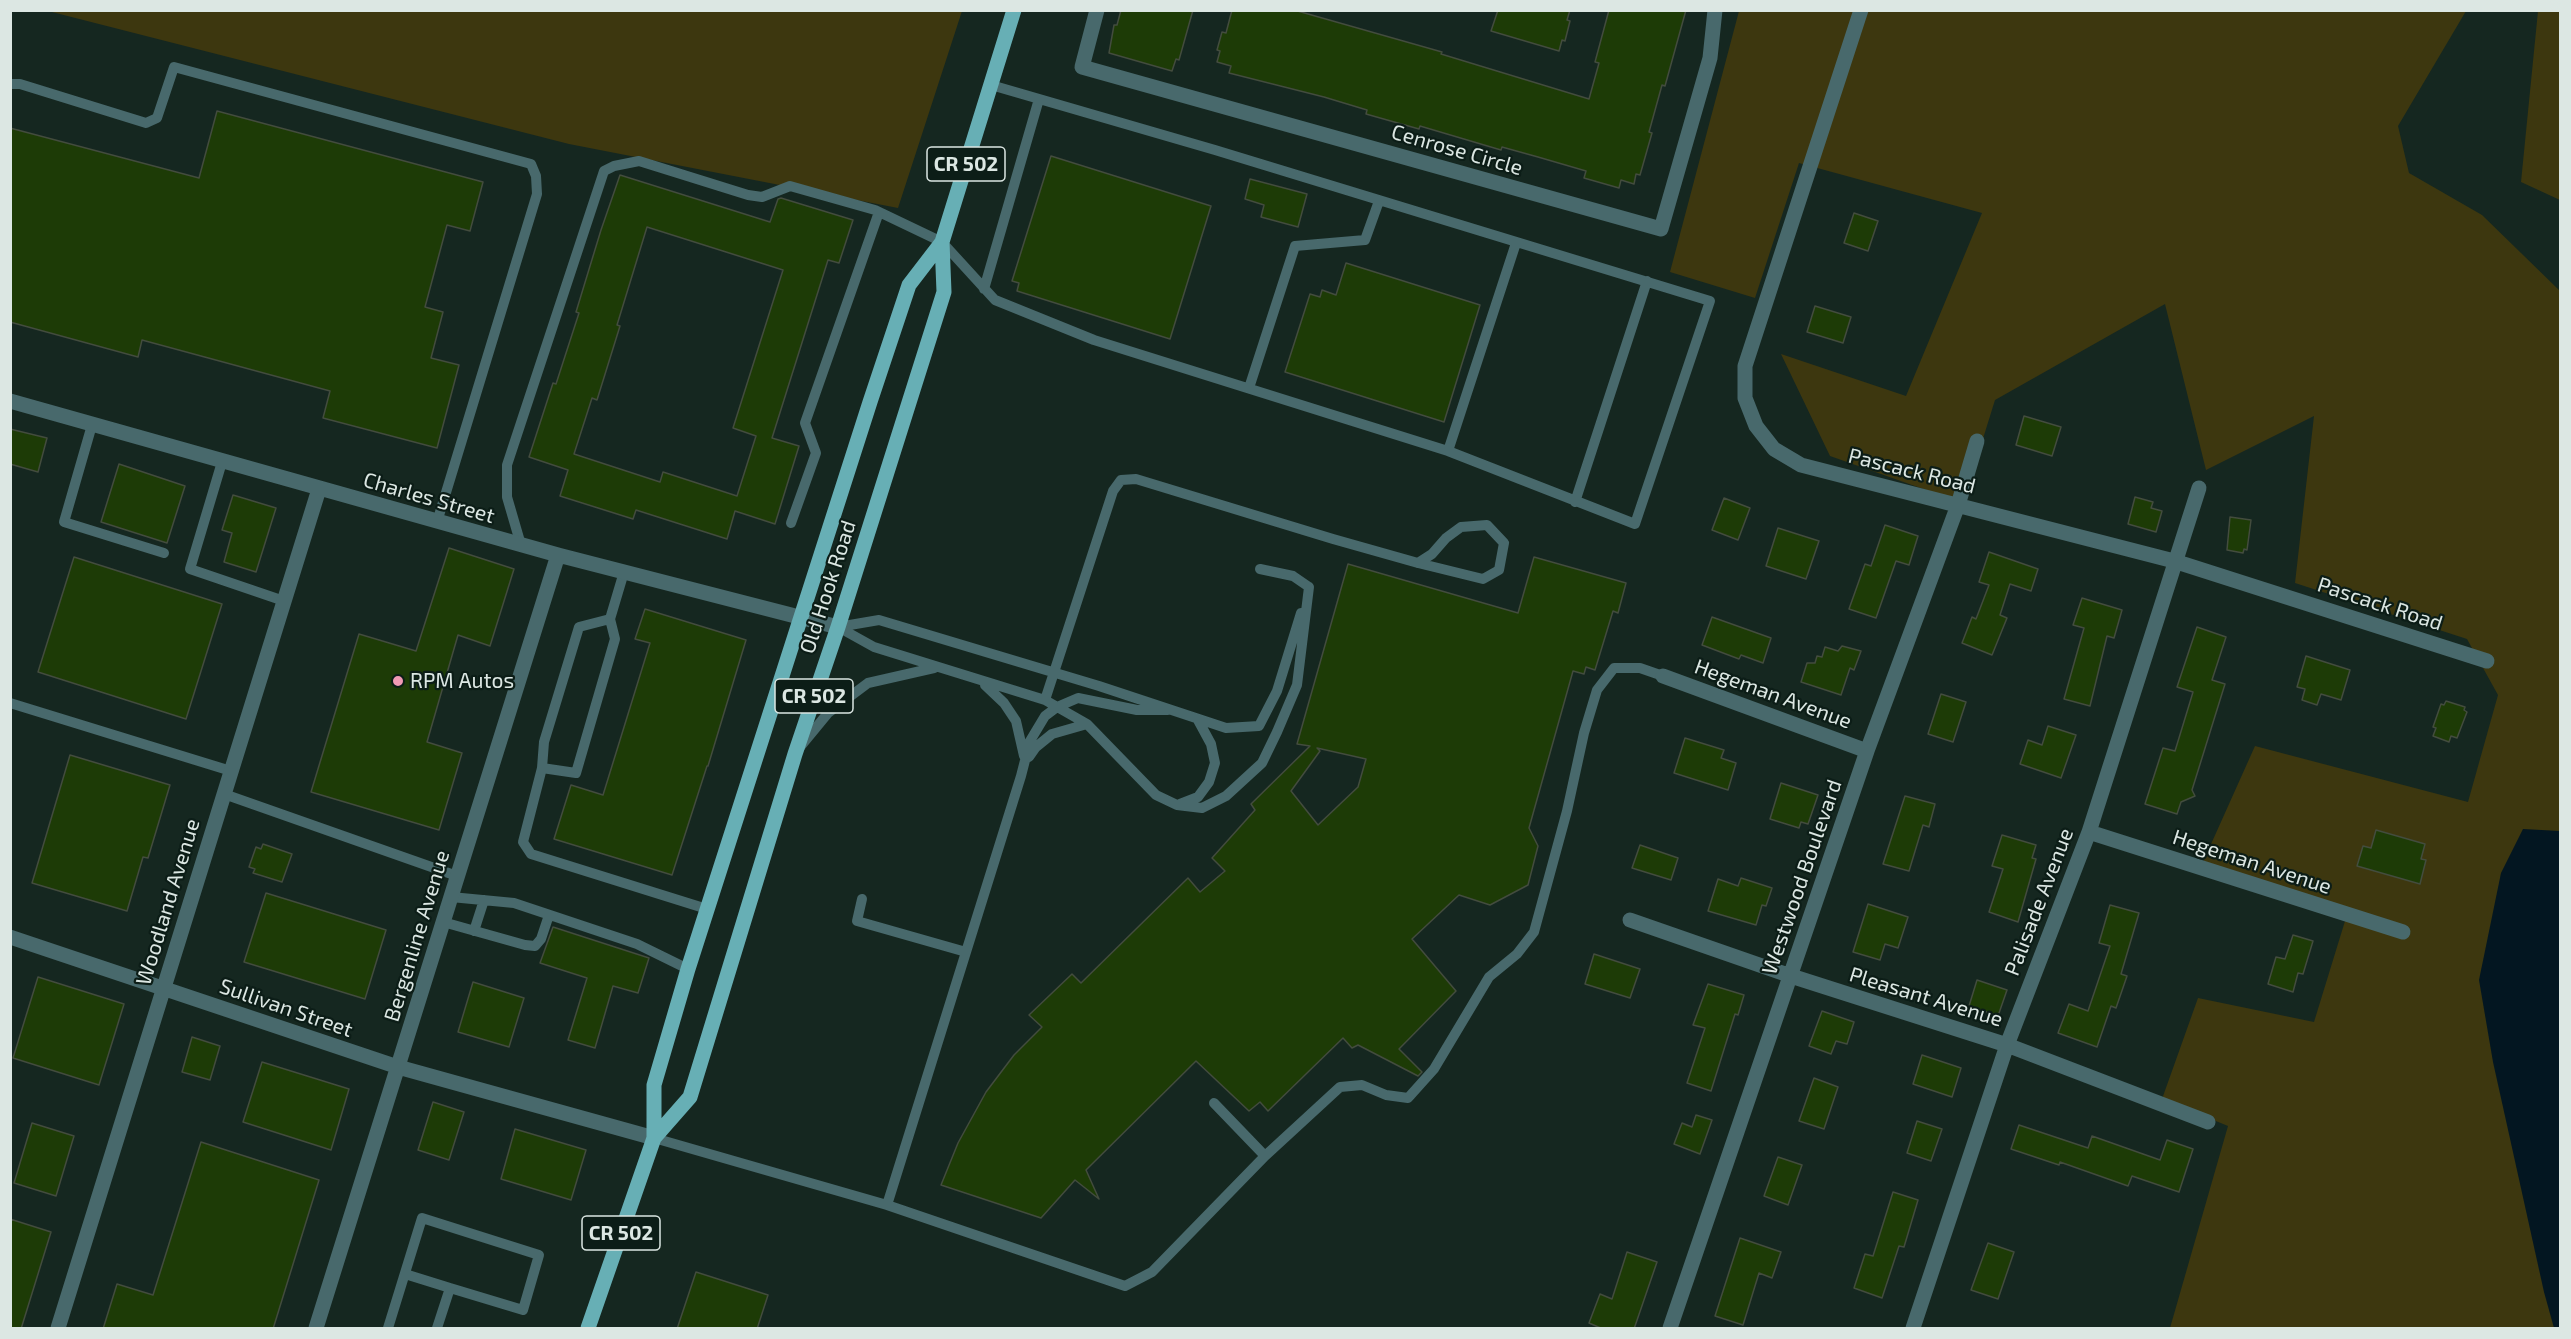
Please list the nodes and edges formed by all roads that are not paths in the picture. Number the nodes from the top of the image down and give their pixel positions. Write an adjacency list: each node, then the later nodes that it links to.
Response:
1 (1014, 10): 6 (main road, Old Hook Road / CR 502)
2 (1097, 10): 3 (street, Cenrose Circle)
3 (1715, 10)
4 (1861, 10): 23 (street, Pascack Road)
5 (10, 84): 24 (lane)
6 (991, 85): 7 (lane); 10 (main road, Old Hook Road / CR 502)
7 (1039, 99): 8 (lane); 13 (lane)
8 (1379, 201): 11 (lane); 14 (lane)
9 (879, 212): 10 (lane); 25 (lane); 26 (lane)
10 (942, 242): 13 (lane); 35 (main road, Old Hook Road / CR 502); 37 (main road, Old Hook Road / CR 502)
11 (1516, 243): 12 (lane); 18 (lane)
12 (1647, 281): 22 (lane); 22 (lane)
13 (984, 289): 14 (lane)
14 (1249, 388): 18 (lane)
15 (10, 401): 16 (street, Charles Street)
16 (92, 425): 19 (street, Charles Street); 27 (lane)
17 (1977, 441): 23 (street, Westwood Boulevard)
18 (1448, 451): 22 (lane)
19 (222, 462): 21 (street, Charles Street); 34 (lane)
20 (2199, 488): 29 (street, Palisade Avenue)
21 (319, 489): 24 (street, Charles Street); 34 (street, Woodland Avenue)
22 (1575, 502)
23 (1958, 505): 29 (street, Pascack Road); 49 (street, Westwood Boulevard)
24 (436, 522): 26 (street, Charles Street)
25 (791, 523)
26 (521, 545): 28 (street, Charles Street)
27 (165, 553)
28 (558, 555): 32 (street, Charles Street); 57 (street, Bergenline Avenue)
29 (2174, 561): 38 (street, Pascack Road); 56 (street, Palisade Avenue)
30 (1419, 562): 30 (lane); 40 (lane)
31 (1260, 569): 33 (lane)
32 (624, 572): 35 (street, Charles Street); 36 (lane)
33 (1309, 587): 47 (lane); 55 (lane)
34 (284, 601): 53 (street, Woodland Avenue)
35 (801, 616): 37 (street, Charles Street); 61 (main road, Old Hook Road / CR 502)
36 (610, 619): 52 (lane); 52 (lane)
37 (838, 627): 39 (lane); 40 (lane); 50 (main road, Old Hook Road / CR 502)
38 (2487, 661)
39 (938, 667): 42 (lane); 50 (lane)
40 (1054, 673): 43 (lane); 46 (lane)
41 (1664, 676): 49 (street, Hegeman Avenue); 77 (lane)
42 (981, 681): 43 (lane); 51 (lane)
43 (1045, 700): 45 (lane)
44 (10, 703): 53 (lane)
45 (1057, 707): 46 (lane); 48 (lane); 51 (lane)
46 (1168, 710): 47 (lane)
47 (1198, 720): 55 (lane)
48 (1087, 724): 51 (lane); 55 (lane)
49 (1867, 751): 70 (street, Westwood Boulevard)
50 (795, 754): 76 (main road, Old Hook Road / CR 502)
51 (1025, 762): 68 (lane)
52 (542, 768): 61 (lane)
53 (231, 771): 54 (street, Woodland Avenue)
54 (224, 794): 57 (lane); 71 (street, Woodland Avenue)
55 (1177, 805)
56 (2089, 832): 66 (street, Hegeman Avenue); 72 (street, Palisade Avenue)
57 (457, 876): 58 (street, Bergenline Avenue)
58 (451, 897): 60 (lane); 64 (street, Bergenline Avenue)
59 (862, 899): 68 (lane)
60 (484, 900): 62 (lane); 65 (lane)
61 (707, 909): 69 (main road, Old Hook Road / CR 502)
62 (549, 915): 65 (lane); 69 (lane)
63 (1630, 920): 70 (street, Pleasant Avenue)
64 (443, 922): 65 (lane); 73 (street, Bergenline Avenue)
65 (474, 931)
66 (2403, 932)
67 (10, 937): 71 (street, Sullivan Street)
68 (966, 952): 78 (lane)
69 (688, 969): 76 (main road, Old Hook Road / CR 502)
70 (1791, 976): 72 (street, Pleasant Avenue); 86 (street, Westwood Boulevard)
71 (163, 988): 73 (street, Sullivan Street); 81 (street, Woodland Avenue)
72 (2007, 1045): 75 (street, Pleasant Avenue); 87 (street, Palisade Avenue)
73 (398, 1067): 76 (street, Sullivan Street); 82 (street, Bergenline Avenue)
74 (1214, 1104): 77 (lane)
75 (2208, 1122)
76 (654, 1138): 78 (lane); 85 (main road, Old Hook Road / CR 502)
77 (1265, 1156): 78 (lane)
78 (887, 1205)
79 (405, 1274): 80 (lane); 80 (lane); 83 (lane)
80 (450, 1288): 84 (lane)
81 (58, 1329)
82 (316, 1329)
83 (388, 1329)
84 (437, 1329)
85 (588, 1329)
86 (1670, 1329)
87 (1913, 1329)

